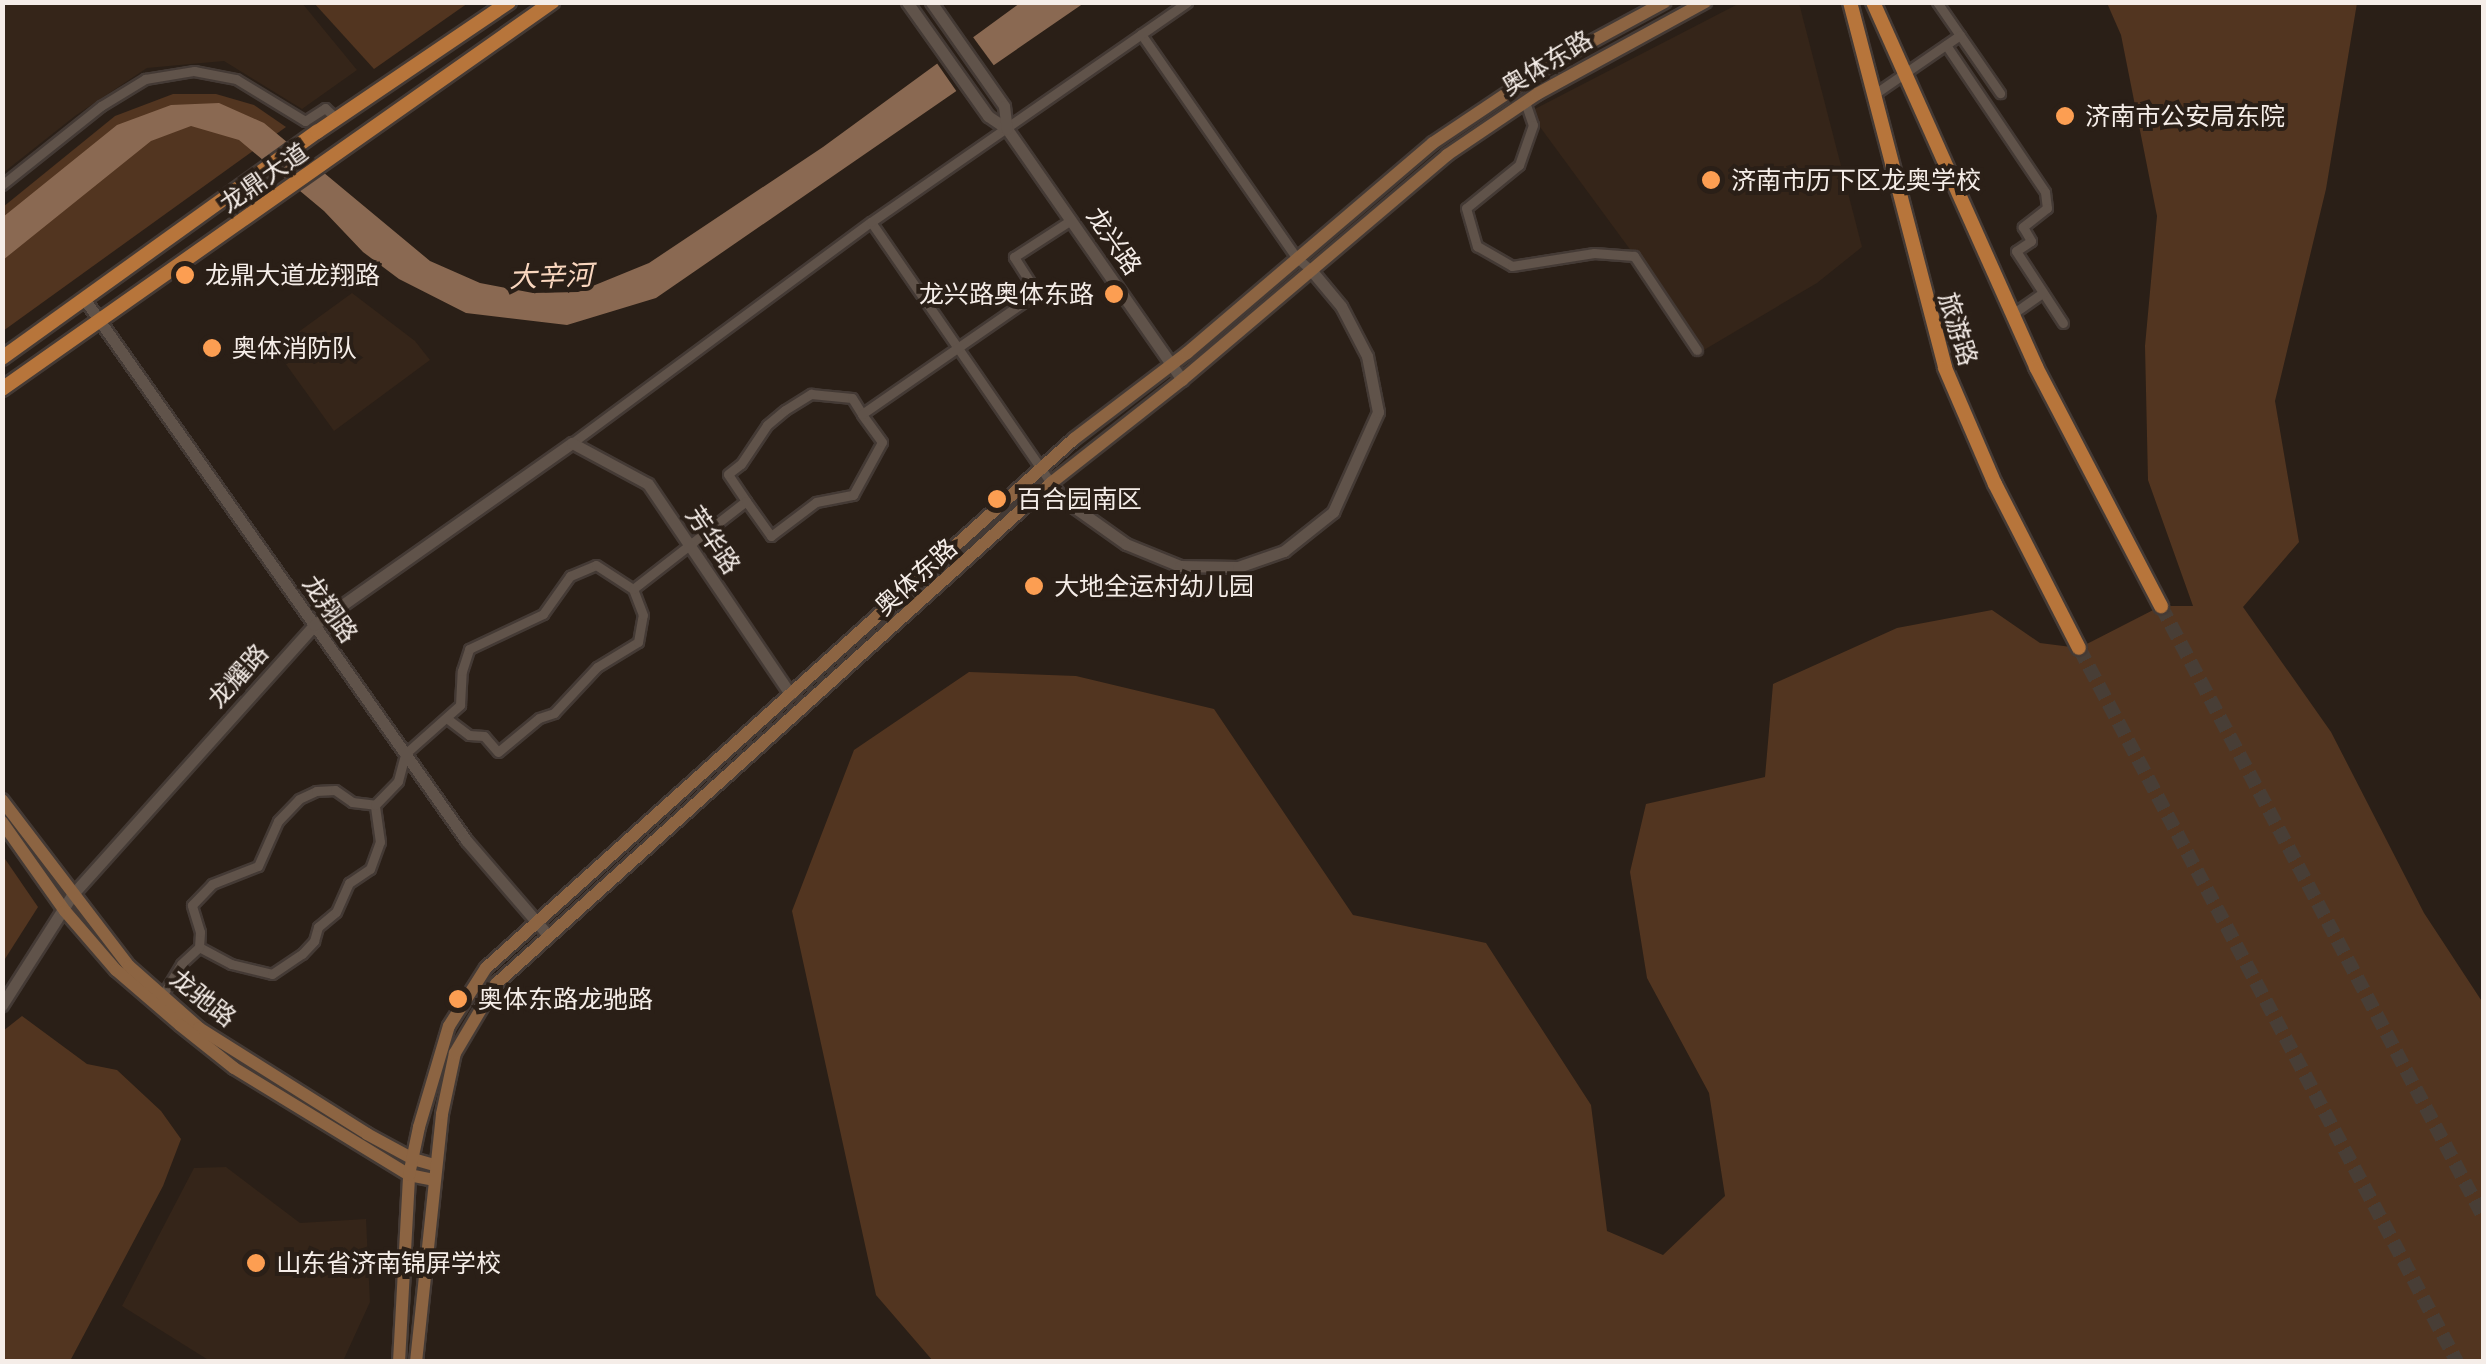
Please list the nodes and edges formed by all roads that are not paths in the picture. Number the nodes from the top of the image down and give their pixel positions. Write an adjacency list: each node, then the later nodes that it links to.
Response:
1 (509, 2): 18 (main road, 龙鼎大道)
2 (552, 2): 28 (main road, 龙鼎大道)
3 (908, 2): 19 (street, 龙兴路)
4 (931, 2): 19 (street, 龙兴路)
5 (1186, 2): 11 (street)
6 (1665, 2): 23 (main road)
7 (1705, 2): 17 (main road, 奥体东路)
8 (1850, 2): 15 (main road, 旅游路)
9 (1873, 2): 14 (main road, 旅游路)
10 (1937, 2): 12 (street)
11 (1141, 34): 19 (street); 23 (street)
12 (1960, 35): 13 (street); 16 (street)
13 (1946, 45): 14 (street); 25 (street)
14 (1903, 74): 15 (street); 27 (main road, 旅游路)
15 (1876, 93): 44 (main road, 旅游路)
16 (2000, 93)
17 (1525, 102): 24 (main road, 奥体东路); 30 (street)
18 (337, 120): 20 (street); 26 (main road, 龙鼎大道)
19 (1008, 129): 21 (street, 龙兴路); 22 (street)
20 (2, 185)
21 (1071, 220): 32 (street, 龙兴路); 35 (street)
22 (870, 222): 36 (street); 37 (street)
23 (1296, 258): 24 (street); 32 (main road)
24 (1312, 270): 33 (main road, 奥体东路); 38 (street)
25 (2043, 293): 27 (street); 29 (street)
26 (85, 300): 28 (street, 龙翔路); 31 (main road, 龙鼎大道)
27 (2011, 314): 42 (main road, 旅游路)
28 (102, 322): 34 (main road, 龙鼎大道); 43 (street, 龙翔路)
29 (2063, 323)
30 (1698, 350)
31 (2, 358)
32 (1171, 363): 33 (street, 龙兴路); 37 (main road)
33 (1182, 380): 38 (main road, 奥体东路)
34 (2, 390)
35 (862, 414): 39 (street); 39 (street)
36 (572, 443): 40 (street, 芳华路); 43 (street, 龙耀路)
37 (1039, 470): 38 (street); 45 (main road)
38 (1051, 483): 54 (main road, 奥体东路)
39 (746, 501): 40 (street)
40 (688, 544): 41 (street); 45 (street, 芳华路)
41 (632, 588): 46 (street); 46 (street)
42 (2161, 606)
43 (314, 626): 47 (street, 龙翔路); 51 (street, 龙耀路)
44 (2079, 648)
45 (790, 694): 53 (main road)
46 (449, 720): 47 (street)
47 (406, 754): 49 (street); 53 (street, 龙翔路)
48 (2, 800): 51 (main road, 龙驰路)
49 (375, 805): 55 (street); 55 (street)
50 (2, 822): 52 (main road, 龙驰路)
51 (72, 896): 52 (street, 龙耀路); 56 (main road, 龙驰路)
52 (64, 911): 57 (street, 龙耀路); 60 (main road, 龙驰路)
53 (535, 921): 54 (street, 龙翔路); 58 (main road)
54 (548, 935): 59 (main road, 奥体东路)
55 (200, 946): 56 (street)
56 (162, 996): 58 (main road, 龙驰路)
57 (2, 1006)
58 (413, 1159): 59 (main road, 龙驰路); 60 (main road)
59 (434, 1165): 61 (main road, 奥体东路)
60 (409, 1175): 61 (main road, 龙驰路); 62 (main road)
61 (434, 1180): 63 (main road, 奥体东路)
62 (399, 1362)
63 (416, 1362)

